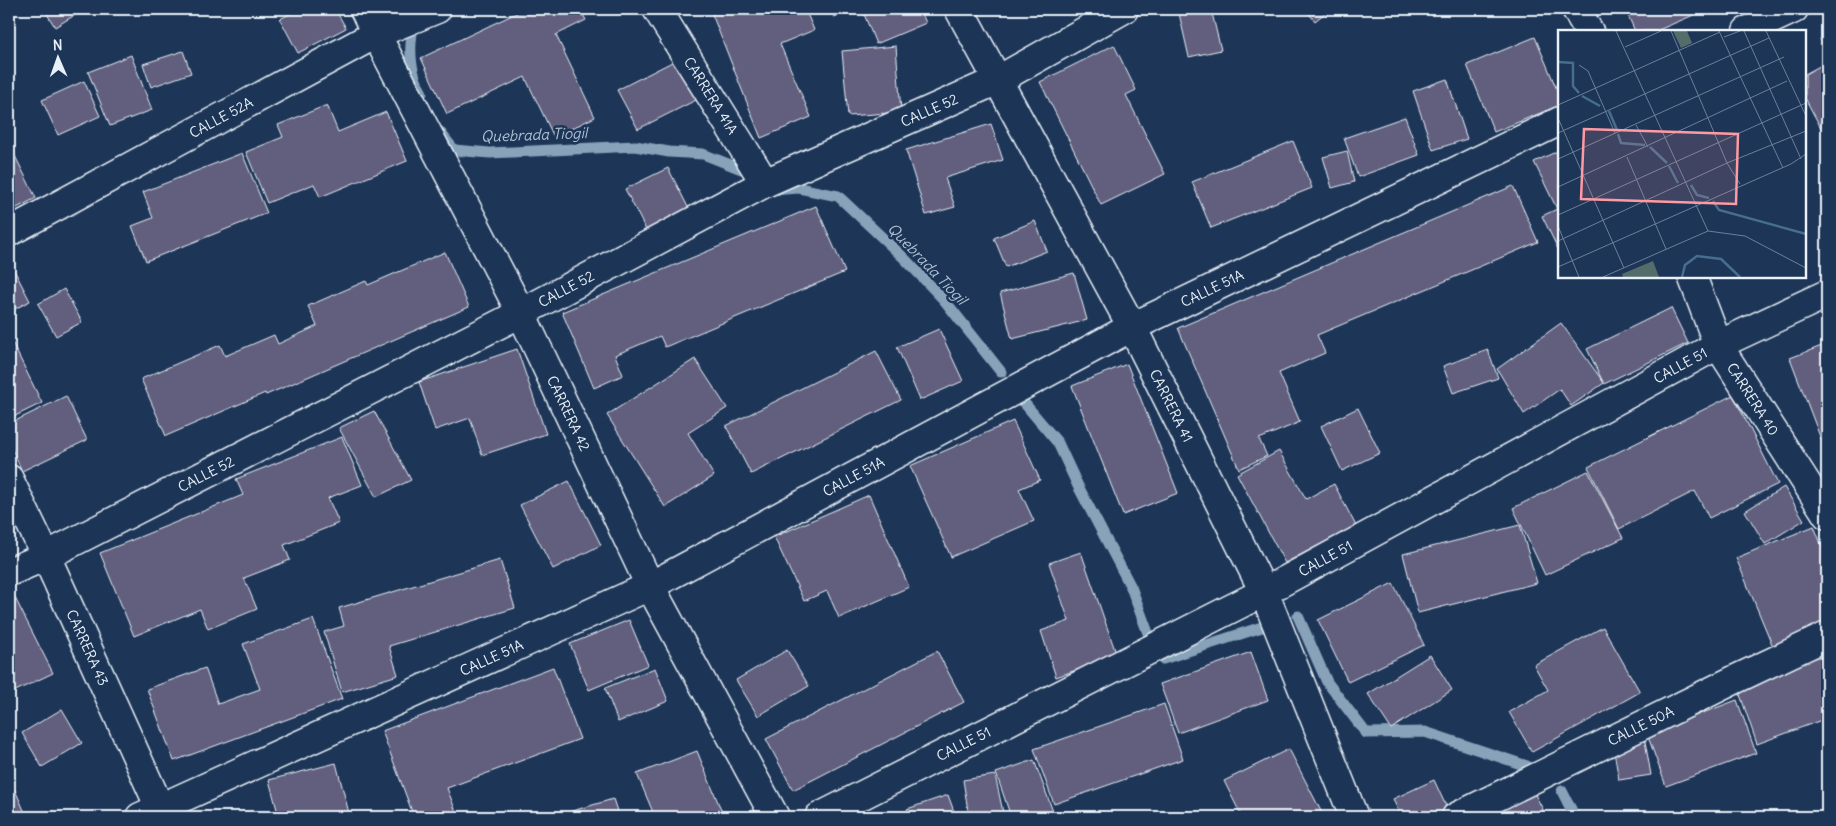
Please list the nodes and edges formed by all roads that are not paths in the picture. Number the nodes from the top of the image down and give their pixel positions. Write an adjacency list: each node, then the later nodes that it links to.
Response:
1 (364, 9): 10 (street, CARRERA 42)
2 (437, 9): 10 (street, CALLE 52A)
3 (657, 9): 13 (street, CARRERA 41A)
4 (959, 9): 11 (street, CARRERA 41)
5 (1124, 9): 11 (street, CALLE 52)
6 (1576, 9): 8 (street)
7 (1794, 9): 9 (street)
8 (1588, 30)
9 (1749, 30)
10 (376, 34): 14 (street, CALLE 52A); 17 (street, CARRERA 42)
11 (998, 80): 13 (street, CALLE 52); 18 (street, CARRERA 41)
12 (1558, 122): 18 (street, CALLE 51A)
13 (765, 183): 17 (street, CALLE 52)
14 (9, 232)
15 (1693, 278): 19 (street, CARRERA 40)
16 (1827, 294): 19 (street, CALLE 51)
17 (522, 314): 22 (street, CALLE 52); 24 (street, CARRERA 42)
18 (1132, 327): 24 (street, CALLE 51A); 25 (street, CARRERA 41)
19 (1718, 345): 21 (street, CARRERA 40); 25 (street, CALLE 51)
20 (9, 479): 22 (street, CARRERA 43)
21 (1827, 515)
22 (46, 556): 23 (street, CALLE 52); 27 (street, CARRERA 43)
23 (9, 572)
24 (650, 586): 27 (street, CALLE 51A); 28 (street, CARRERA 42)
25 (1264, 592): 29 (street, CALLE 51); 30 (street, CARRERA 41)
26 (1827, 636): 31 (street, CALLE 50A)
27 (155, 814)
28 (774, 817)
29 (819, 817)
30 (1354, 817)
31 (1456, 817)

